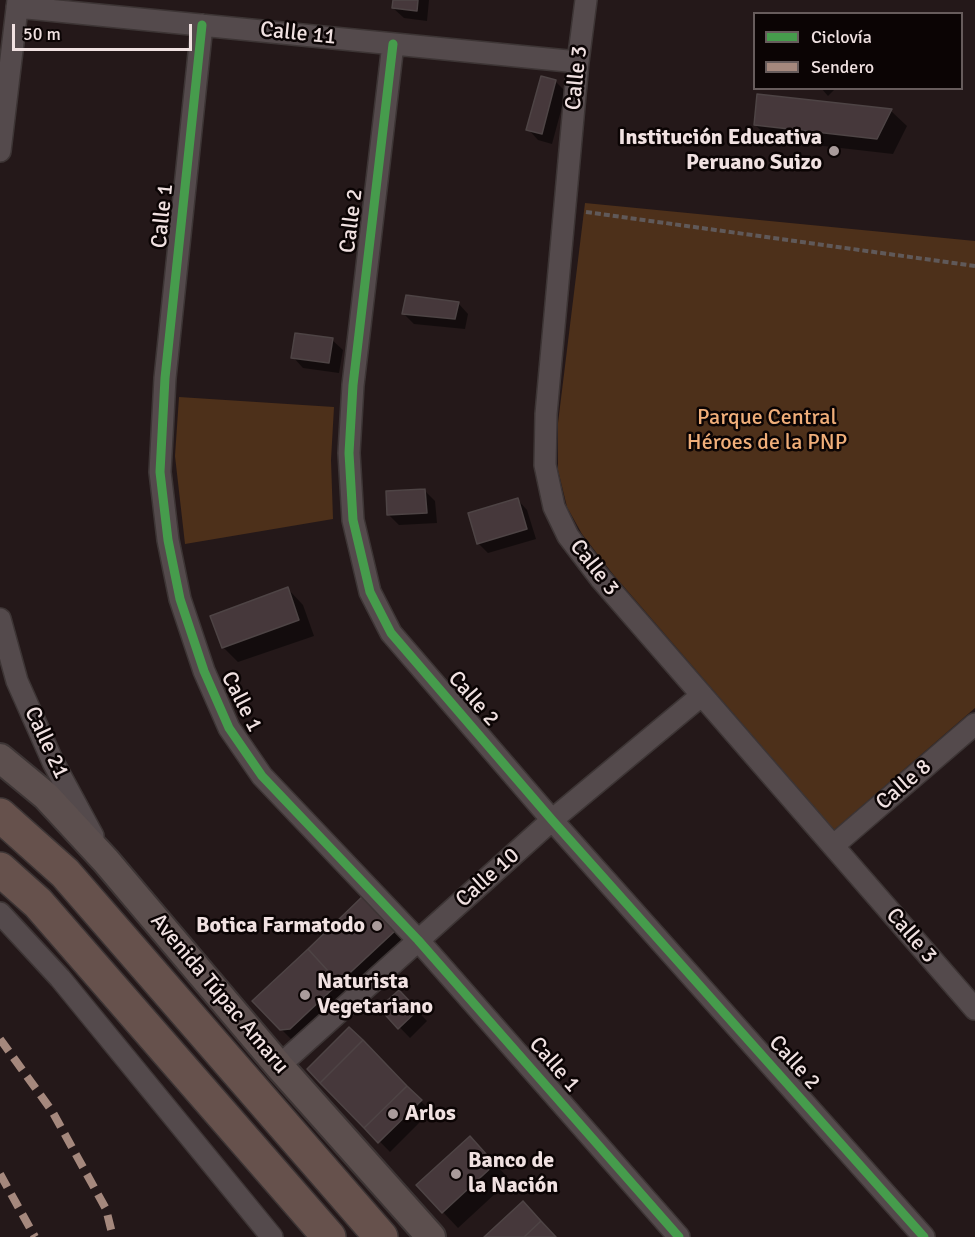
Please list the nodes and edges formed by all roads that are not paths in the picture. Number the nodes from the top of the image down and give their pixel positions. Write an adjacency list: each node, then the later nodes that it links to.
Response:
1 (586, 0): 5 (street, Calle 3)
2 (17, 4): 3 (street, Calle 11); 6 (street)
3 (202, 25): 4 (street, Calle 11); 17 (street, Calle 1)
4 (393, 44): 5 (street, Calle 11); 12 (street, Calle 2)
5 (579, 62): 8 (street, Calle 3)
6 (0, 151)
7 (0, 619): 14 (street, Calle 21)
8 (702, 695): 12 (street, Calle 10); 13 (street, Calle 3)
9 (975, 724): 13 (street, Calle 8)
10 (0, 758): 14 (main road, Avenida Túpac Amaru)
11 (0, 815): 22 (highway, Avenida Túpac Amaru)
12 (552, 820): 17 (street, Calle 10); 25 (street, Calle 2)
13 (833, 846): 18 (street, Calle 3)
14 (106, 861): 19 (main road, Avenida Túpac Amaru)
15 (0, 869): 21 (highway)
16 (0, 913): 20 (street)
17 (418, 940): 19 (street, Calle 10); 24 (street, Calle 1)
18 (975, 1009)
19 (279, 1066): 23 (main road, Avenida Túpac Amaru)
20 (272, 1237)
21 (329, 1237)
22 (381, 1237)
23 (431, 1237)
24 (679, 1237)
25 (924, 1237)

